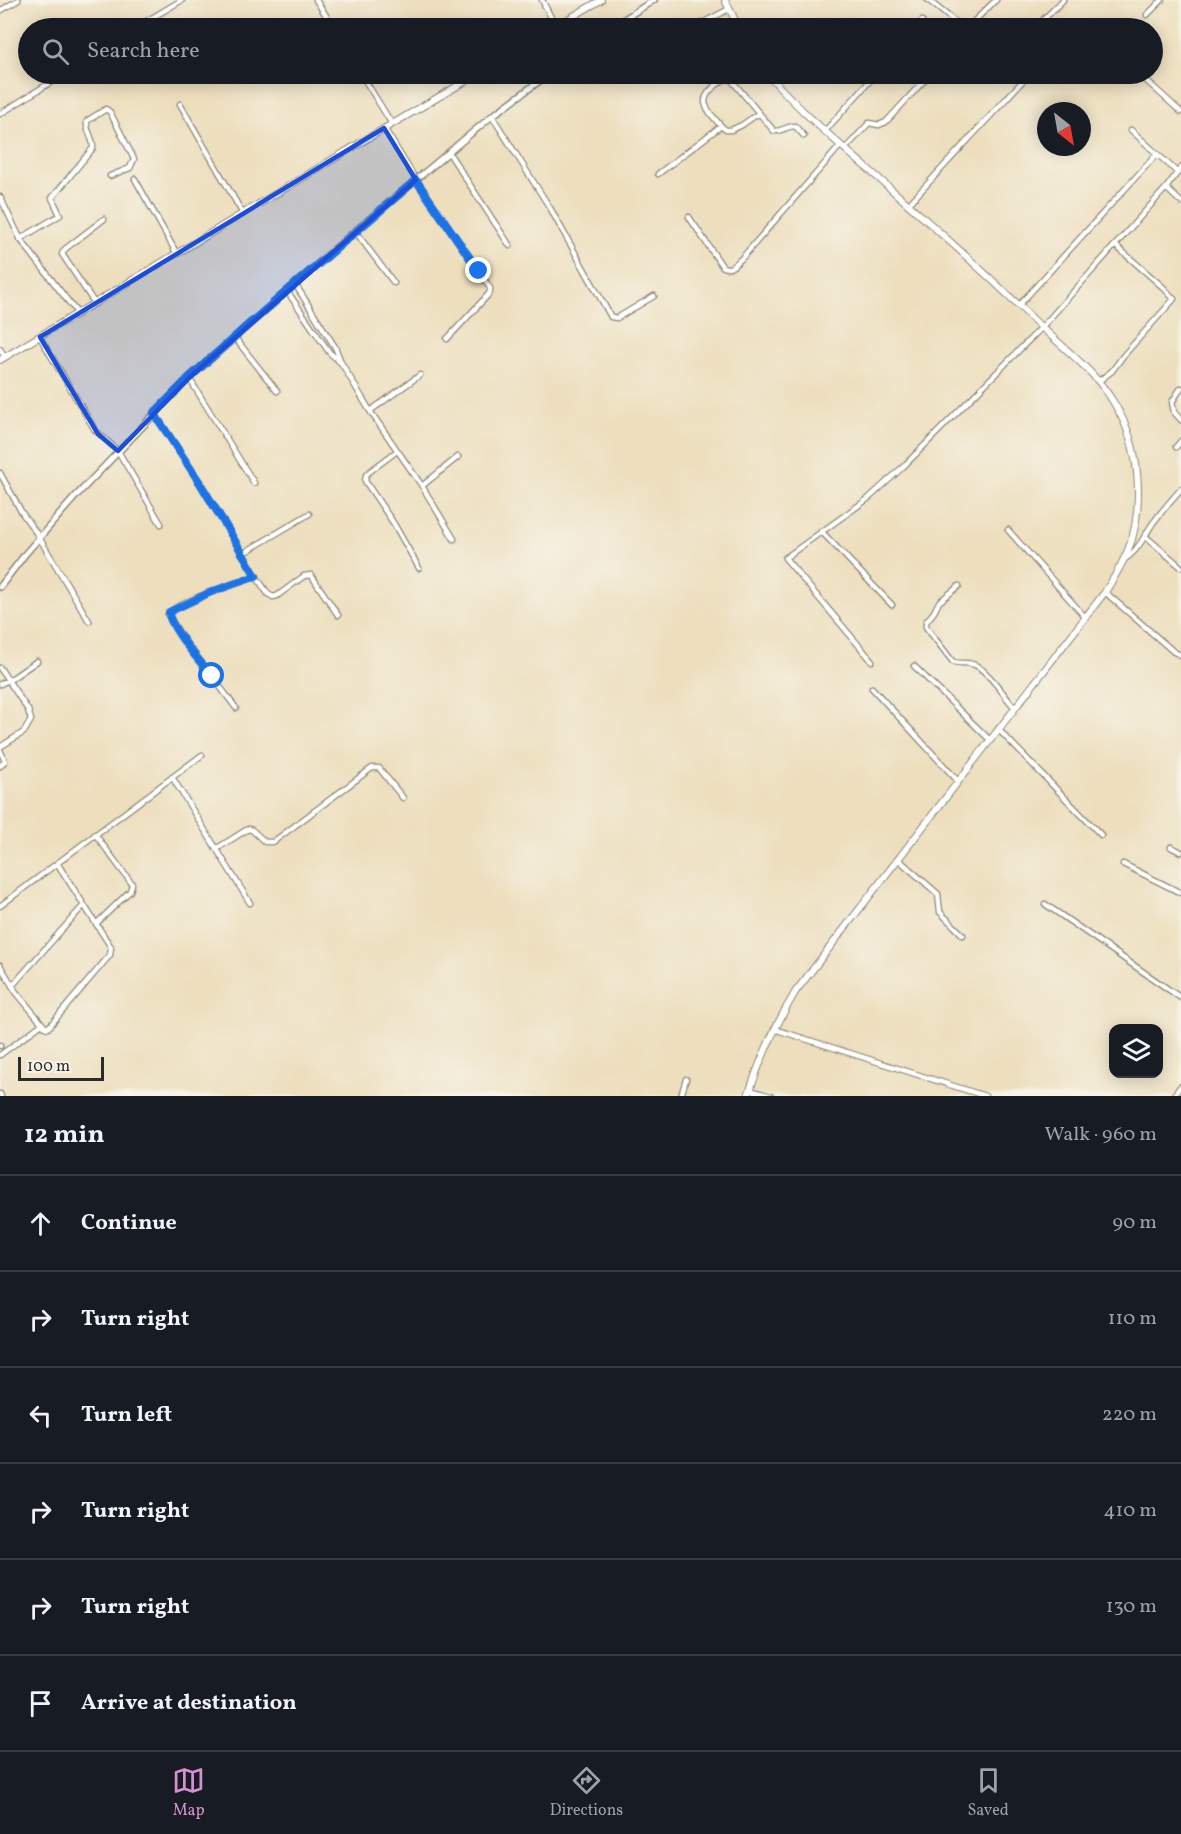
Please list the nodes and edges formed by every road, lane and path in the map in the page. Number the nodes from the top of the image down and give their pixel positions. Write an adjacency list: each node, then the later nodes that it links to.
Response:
1 (18, 0): 13 (street)
2 (182, 0): 15 (street)
3 (316, 0): 16 (street)
4 (542, 0): 17 (street)
5 (601, 0): 18 (main road)
6 (654, 0): 19 (street)
7 (725, 0): 12 (main road)
8 (928, 0): 22 (street)
9 (996, 0): 23 (street)
10 (1063, 0): 24 (street)
11 (1162, 0): 14 (street)
12 (729, 9): 20 (street); 21 (main road)
13 (0, 11)
14 (1147, 15)
15 (152, 18)
16 (327, 18)
17 (550, 18)
18 (571, 18)
19 (626, 18)
20 (712, 18)
21 (734, 18)
22 (950, 18)
23 (977, 18)
24 (1045, 18)
25 (47, 84): 39 (street)
26 (367, 84): 41 (street)
27 (535, 84): 40 (street)
28 (719, 84): 42 (street)
29 (737, 84): 38 (street)
30 (778, 84): 45 (main road)
31 (867, 84): 45 (street)
32 (921, 84): 47 (street)
33 (1020, 84): 58 (street)
34 (1149, 84): 37 (street)
35 (458, 85): 41 (main road)
36 (180, 104): 59 (street)
37 (1181, 112)
38 (759, 113): 42 (street); 46 (street)
39 (0, 114)
40 (492, 116): 48 (street); 70 (street)
41 (392, 124): 43 (main road)
42 (721, 126): 51 (street)
43 (384, 128): 54 (street); 59 (main road)
44 (1131, 130): 49 (street)
45 (825, 131): 47 (main road)
46 (804, 136)
47 (843, 147): 58 (main road); 60 (street)
48 (449, 153): 54 (street); 65 (street)
49 (1157, 154): 50 (street); 72 (street)
50 (1179, 170): 55 (street)
51 (658, 174)
52 (110, 176): 63 (street)
53 (135, 179): 66 (street)
54 (416, 180): 62 (street); 77 (street)
55 (1166, 188): 57 (street); 64 (street)
56 (0, 197): 63 (street)
57 (1181, 202)
58 (908, 205): 72 (main road)
59 (243, 214): 66 (main road)
60 (689, 217)
61 (104, 219): 71 (street)
62 (355, 231): 67 (street); 68 (street)
63 (20, 239): 73 (street)
64 (1115, 245): 74 (street); 83 (street)
65 (510, 246)
66 (177, 254): 71 (main road)
67 (394, 283)
68 (295, 284): 69 (street); 80 (street)
69 (287, 291): 76 (street); 80 (street)
70 (654, 296)
71 (95, 304): 73 (main road)
72 (1019, 305): 74 (main road)
73 (78, 314): 75 (main road)
74 (1042, 327): 83 (main road); 101 (street)
75 (40, 337): 79 (main road); 91 (street)
76 (235, 338): 82 (street); 85 (street)
77 (447, 339)
78 (0, 349): 79 (street)
79 (3, 359)
80 (342, 364): 86 (street)
81 (420, 375): 86 (street)
82 (189, 378): 87 (street); 95 (street)
83 (1099, 381): 106 (main road)
84 (1181, 388): 88 (street)
85 (278, 391)
86 (370, 411): 92 (street)
87 (154, 413): 91 (street); 105 (street)
88 (1181, 420)
89 (1181, 441): 90 (street)
90 (1176, 447)
91 (118, 451): 99 (street); 103 (street)
92 (397, 451): 96 (street); 108 (street)
93 (458, 457): 96 (street)
94 (0, 472): 103 (street)
95 (254, 483)
96 (422, 486): 104 (street)
97 (1181, 489): 102 (street)
98 (309, 514): 105 (street)
99 (161, 524)
100 (1008, 530): 115 (street)
101 (822, 531): 113 (street); 119 (street)
102 (1145, 536): 106 (street); 107 (street)
103 (39, 538): 111 (street); 116 (street)
104 (454, 539)
105 (242, 554): 109 (street)
106 (1124, 560): 112 (main road)
107 (1181, 567)
108 (419, 568)
109 (256, 576): 114 (street); 125 (street)
110 (958, 586): 126 (street)
111 (0, 587)
112 (1105, 592): 115 (main road); 117 (street)
113 (892, 605)
114 (338, 615)
115 (1086, 618): 126 (main road)
116 (88, 621)
117 (1181, 655)
118 (37, 661): 122 (street)
119 (872, 661)
120 (914, 666): 128 (street)
121 (0, 668): 122 (street)
122 (8, 681): 123 (street); 129 (street)
123 (0, 684)
124 (872, 688): 133 (street)
125 (236, 708)
126 (1015, 708): 127 (main road)
127 (998, 729): 128 (main road); 136 (street)
128 (990, 740): 133 (main road)
129 (0, 749): 131 (street)
130 (202, 755): 132 (street)
131 (0, 766)
132 (172, 777): 135 (street); 138 (street)
133 (958, 781): 140 (main road)
134 (403, 798): 138 (street)
135 (95, 834): 141 (street); 148 (street)
136 (1101, 835)
137 (1170, 848): 139 (street)
138 (216, 849): 144 (street)
139 (1181, 852)
140 (898, 859): 149 (street); 154 (main road)
141 (57, 863): 146 (street); 147 (street)
142 (1123, 864): 143 (street)
143 (1181, 893)
144 (250, 903)
145 (1046, 904): 152 (street)
146 (84, 905): 148 (street); 151 (street)
147 (0, 906)
148 (96, 924): 153 (street)
149 (963, 934)
150 (0, 965): 151 (street)
151 (12, 986): 153 (street)
152 (1181, 998)
153 (42, 1024): 155 (street)
154 (774, 1029): 158 (main road); 161 (street)
155 (0, 1055)
156 (687, 1079): 159 (street)
157 (1181, 1086): 162 (street)
158 (749, 1093): 160 (street)
159 (681, 1096)
160 (771, 1096)
161 (985, 1096)
162 (1173, 1096)

